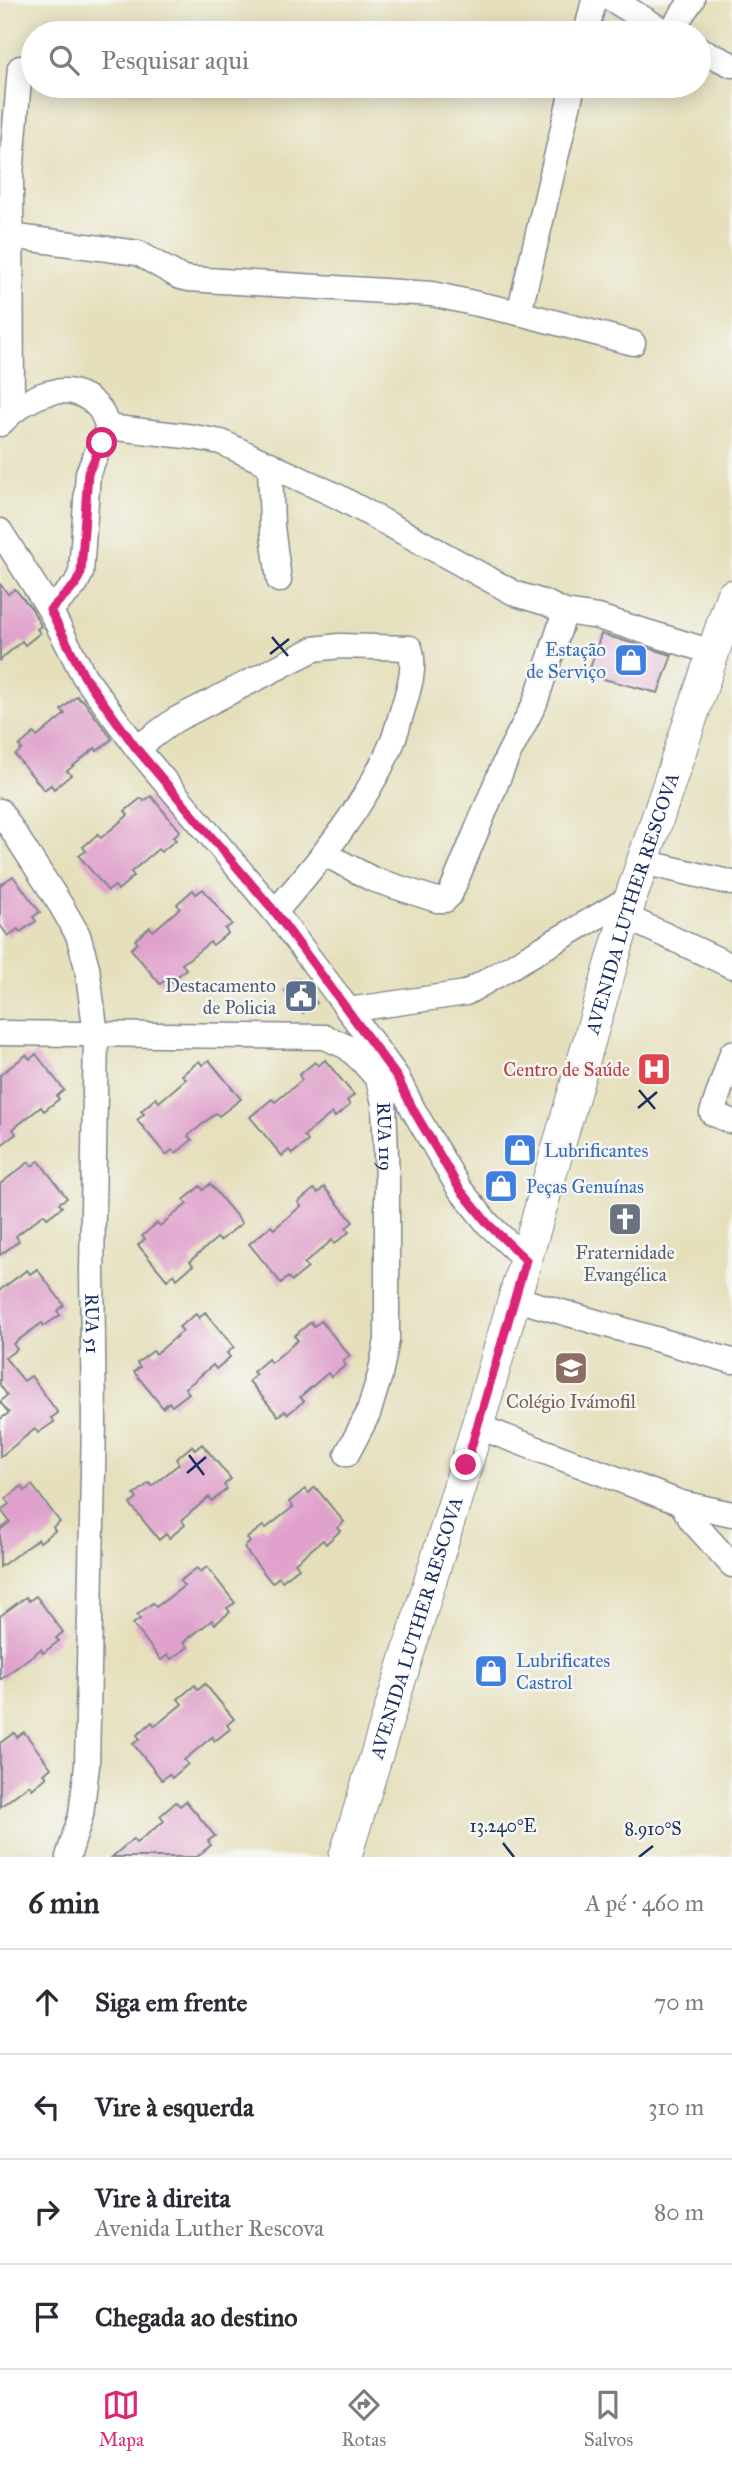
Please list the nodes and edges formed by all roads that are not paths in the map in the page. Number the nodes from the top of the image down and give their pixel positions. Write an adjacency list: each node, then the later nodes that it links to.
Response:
1 (594, 0): 4 (street)
2 (613, 0): 5 (street)
3 (692, 0): 6 (street)
4 (589, 21)
5 (648, 21)
6 (677, 21)
7 (711, 55): 8 (street)
8 (732, 65)
9 (20, 68): 11 (street)
10 (570, 98): 12 (street)
11 (10, 236): 12 (street); 14 (street)
12 (519, 313): 13 (street)
13 (633, 343)
14 (6, 417): 15 (street)
15 (108, 428): 16 (street); 20 (street)
16 (270, 464): 18 (street); 21 (street)
17 (0, 531): 20 (street)
18 (279, 580)
19 (732, 596): 22 (main road, AVENIDA LUTHER RESCOVA)
20 (50, 610): 23 (street)
21 (565, 612): 22 (street); 25 (street)
22 (722, 646): 26 (main road, AVENIDA LUTHER RESCOVA); 28 (main road, AVENIDA LUTHER RESCOVA)
23 (136, 748): 25 (street); 29 (street)
24 (0, 811): 33 (street, RUA 51)
25 (325, 854): 29 (street)
26 (656, 864): 27 (street); 28 (main road, AVENIDA LUTHER RESCOVA)
27 (732, 883)
28 (635, 910): 30 (street); 31 (street); 36 (main road, AVENIDA LUTHER RESCOVA); 37 (main road, AVENIDA LUTHER RESCOVA)
29 (275, 912): 31 (street)
30 (732, 966)
31 (348, 1010): 36 (street)
32 (0, 1033): 33 (street, RUA 119)
33 (96, 1034): 40 (street, RUA 119); 44 (street, RUA 51)
34 (732, 1053): 35 (street)
35 (730, 1121)
36 (526, 1260): 45 (main road, AVENIDA LUTHER RESCOVA)
37 (527, 1302): 38 (street); 39 (main road, AVENIDA LUTHER RESCOVA)
38 (732, 1361)
39 (487, 1430): 41 (street); 46 (main road, AVENIDA LUTHER RESCOVA)
40 (347, 1454)
41 (681, 1503): 42 (street); 43 (street)
42 (732, 1514)
43 (732, 1565)
44 (68, 1857)
45 (345, 1857)
46 (363, 1857)

